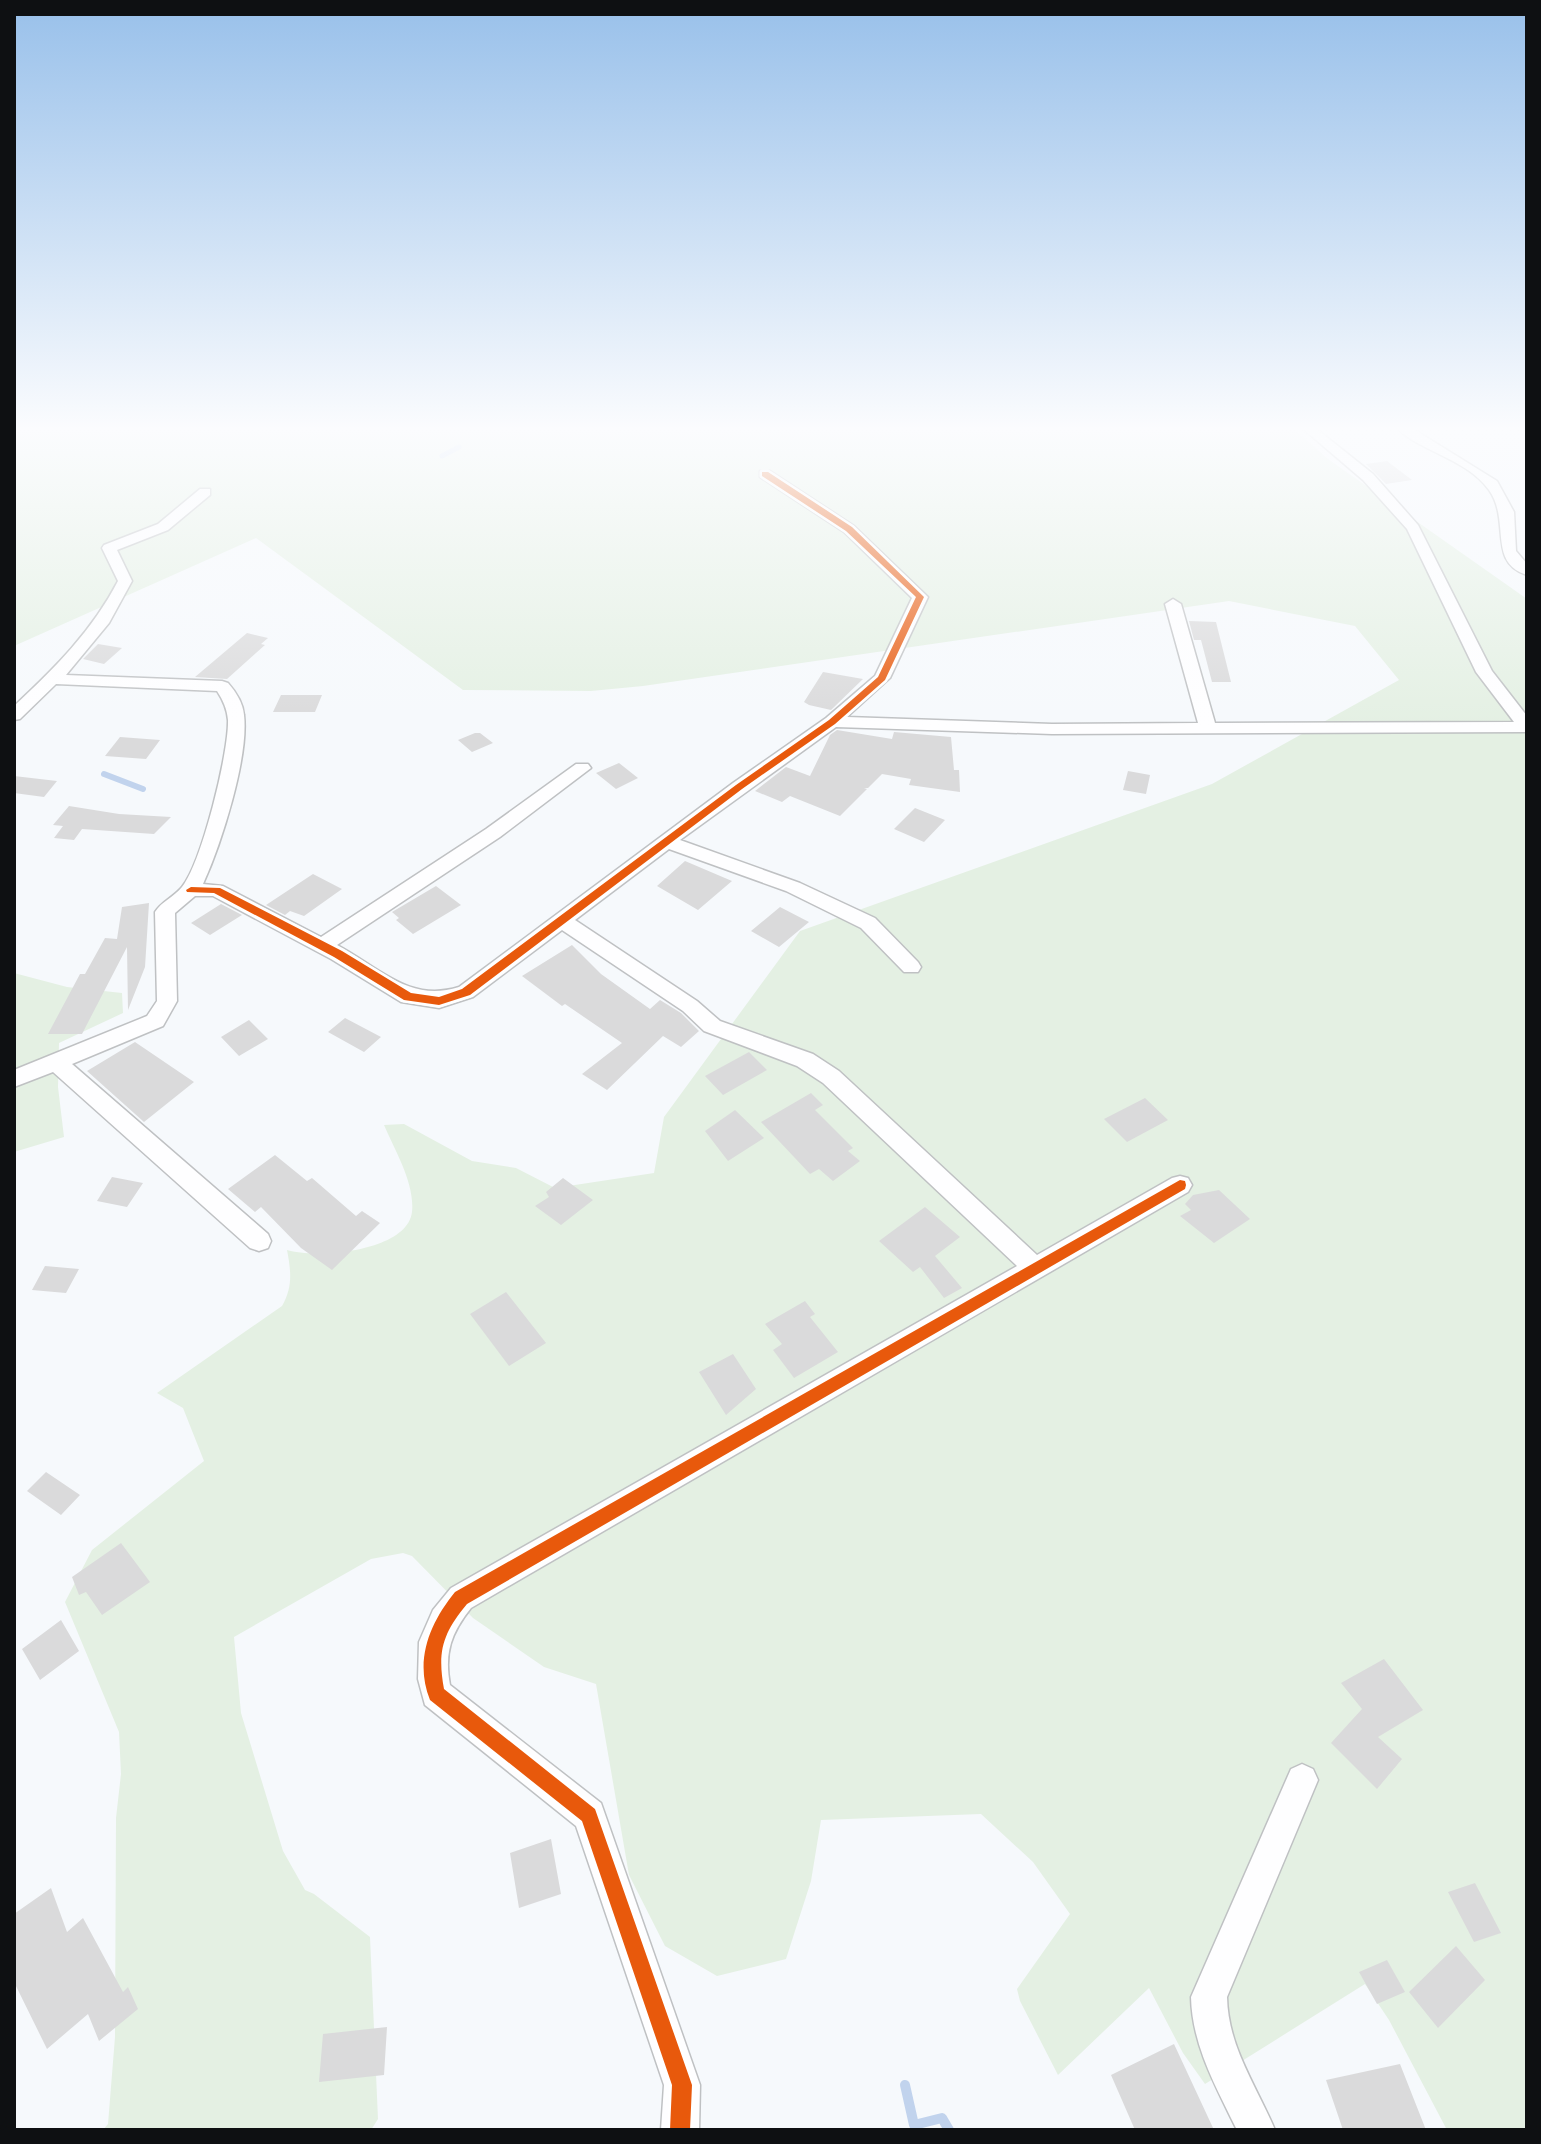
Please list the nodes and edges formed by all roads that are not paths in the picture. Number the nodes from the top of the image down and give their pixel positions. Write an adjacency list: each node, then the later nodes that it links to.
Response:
1 (163, 527): 7 (street)
2 (846, 527): 9 (street)
3 (1412, 527): 10 (street)
4 (1509, 527): 5 (street)
5 (1527, 571)
6 (1173, 604): 11 (street)
7 (52, 679): 8 (street); 14 (street)
8 (14, 715)
9 (832, 722): 11 (street); 13 (street)
10 (1527, 727): 11 (street)
11 (1208, 730)
12 (582, 768): 16 (street)
13 (667, 842): 15 (street); 17 (street)
14 (191, 890): 16 (street); 18 (street)
15 (563, 921): 16 (street); 22 (street)
16 (321, 946)
17 (911, 967)
18 (57, 1063): 19 (street); 21 (street)
19 (14, 1079)
20 (1180, 1185): 22 (street)
21 (259, 1241)
22 (1035, 1268): 24 (street)
23 (1302, 1780): 25 (street)
24 (680, 2130)
25 (1256, 2130)

